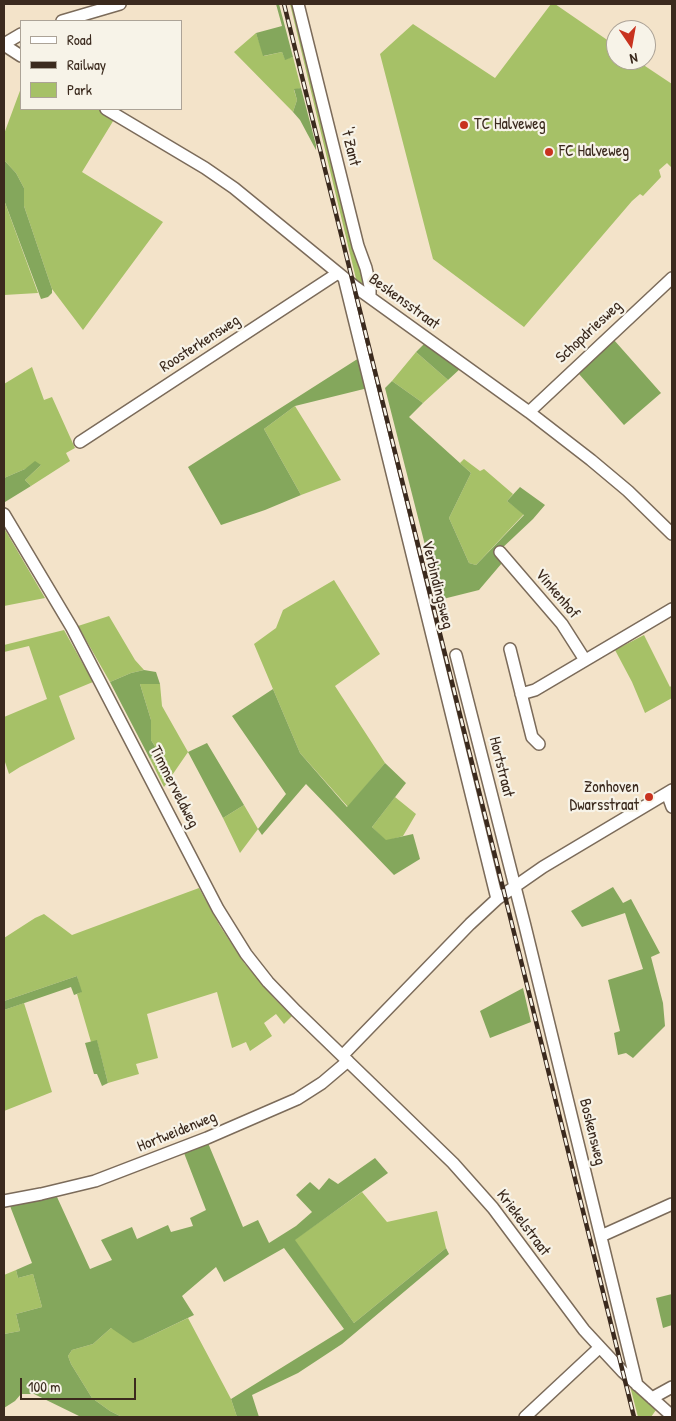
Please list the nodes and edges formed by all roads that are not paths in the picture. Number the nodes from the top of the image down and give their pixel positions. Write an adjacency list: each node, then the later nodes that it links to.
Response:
1 (120, 4): 3 (street)
2 (298, 4): 10 (street, 't Zant)
3 (65, 20)
4 (20, 35): 5 (street)
5 (4, 44): 6 (street)
6 (20, 55)
7 (108, 110): 8 (street, Beskensstraat)
8 (341, 275): 10 (street, Beskensstraat); 12 (street, Roosterkensweg); 25 (street, Verbindingsweg)
9 (672, 278): 11 (street, Schopdriesweg)
10 (370, 297): 11 (street, Beskensstraat)
11 (529, 412): 14 (street, Beskensstraat)
12 (80, 442)
13 (4, 514): 26 (street, Timmerveldweg)
14 (672, 534)
15 (500, 552): 19 (street, Vinkenhof)
16 (672, 609): 19 (street)
17 (510, 649): 20 (street)
18 (456, 655): 25 (street, Hortstraat)
19 (585, 660): 20 (street)
20 (522, 694): 21 (street)
21 (539, 744)
22 (489, 768): 25 (street)
23 (670, 792): 24 (street); 25 (street)
24 (672, 807)
25 (510, 891): 26 (street, Hortweidenweg); 29 (street, Boskensweg)
26 (345, 1058): 27 (street, Hortweidenweg); 30 (street, Kriekelstraat)
27 (4, 1201)
28 (672, 1204): 29 (street)
29 (601, 1236): 31 (street, Boskensweg)
30 (599, 1348): 31 (street, Kriekelstraat); 35 (street)
31 (637, 1385): 33 (street, Kriekelstraat)
32 (672, 1387): 33 (street)
33 (652, 1398): 34 (street, Kriekelstraat)
34 (672, 1416)
35 (526, 1417)

